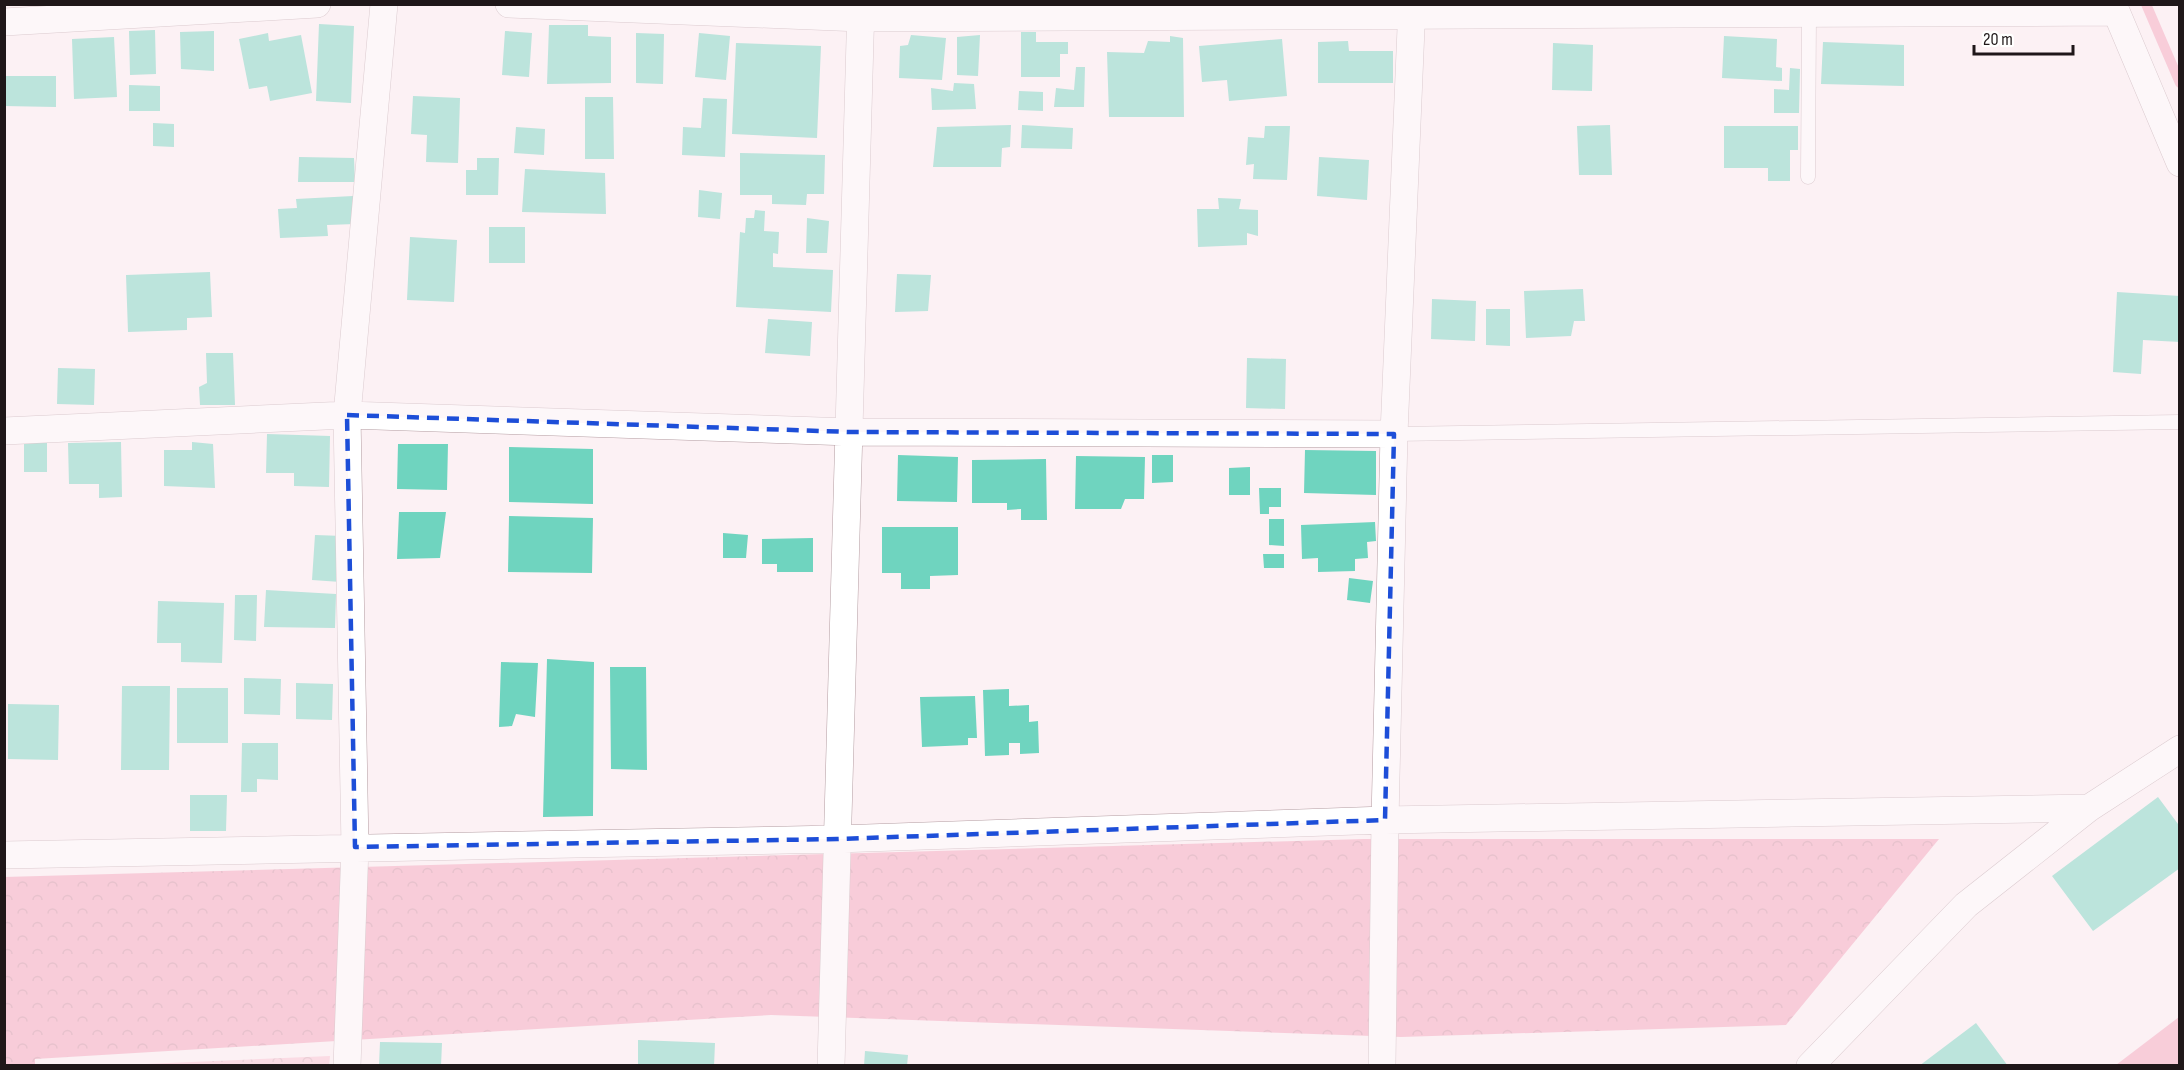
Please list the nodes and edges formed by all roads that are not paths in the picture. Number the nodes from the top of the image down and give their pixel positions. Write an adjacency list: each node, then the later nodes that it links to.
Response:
1 (317, 4): 8 (street)
2 (384, 4): 11 (street)
3 (509, 4): 6 (street)
4 (2114, 8): 7 (street); 9 (street)
5 (1412, 10): 6 (street); 7 (street); 15 (street)
6 (861, 11): 14 (street)
7 (1809, 14): 10 (lane)
8 (4, 22)
9 (2180, 163)
10 (1808, 177)
11 (347, 414): 13 (street); 14 (street); 20 (street)
12 (2180, 422): 15 (lane)
13 (4, 431)
14 (850, 432): 15 (street); 19 (street)
15 (1394, 434): 18 (street)
16 (2180, 749): 17 (street)
17 (2089, 808): 18 (street); 25 (street)
18 (1384, 820): 19 (street); 24 (street)
19 (837, 839): 20 (street); 23 (street)
20 (355, 847): 21 (street); 22 (street)
21 (4, 855)
22 (347, 1065)
23 (831, 1065)
24 (1382, 1065)
25 (1810, 1065)

